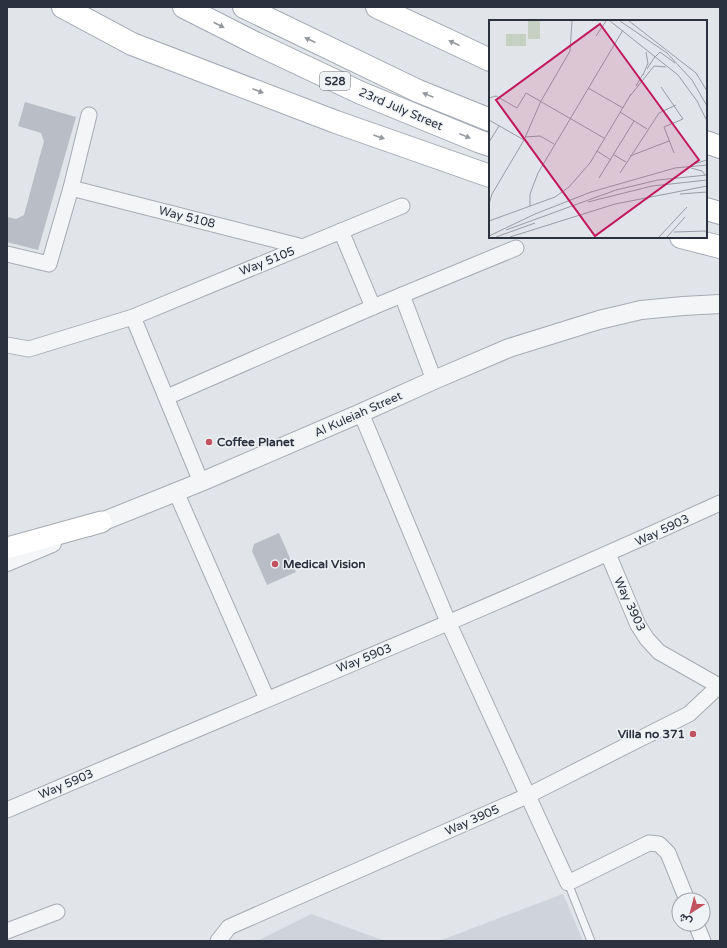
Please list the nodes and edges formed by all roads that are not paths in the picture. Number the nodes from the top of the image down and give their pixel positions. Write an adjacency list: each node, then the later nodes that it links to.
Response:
1 (91, 7): 9 (main road)
2 (184, 7): 13 (main road, 23rd July Street / S28, one-way to 13)
3 (244, 7): 11 (main road, 23rd July Street / S28, one-way to 3)
4 (374, 7): 7 (main road)
5 (377, 7): 7 (main road)
6 (63, 8): 9 (main road)
7 (397, 17): 8 (main road, one-way to 7)
8 (489, 60)
9 (221, 77): 15 (main road, one-way to 15)
10 (89, 114): 16 (street)
11 (489, 120)
12 (707, 142): 14 (main road)
13 (489, 145)
14 (720, 147)
15 (489, 176)
16 (71, 188): 24 (street, Way 5108); 27 (street)
17 (707, 194): 18 (main road)
18 (720, 197)
19 (402, 206): 22 (street, Way 5105)
20 (707, 209): 21 (main road)
21 (720, 213)
22 (341, 231): 24 (street, Way 5105); 30 (street)
23 (685, 238): 25 (main road)
24 (303, 247): 31 (street, Way 5105)
25 (720, 247)
26 (516, 248): 28 (street)
27 (7, 254)
28 (402, 295): 30 (street); 33 (street)
29 (720, 304): 33 (street, Al Kuleiah Street)
30 (372, 307): 34 (street)
31 (133, 317): 32 (street, Way 5105); 34 (street)
32 (7, 344)
33 (434, 380): 35 (street, Al Kuleiah Street)
34 (167, 397): 36 (street)
35 (361, 414): 36 (street, Al Kuleiah Street); 43 (street)
36 (201, 482): 37 (street, Al Kuleiah Street)
37 (176, 492): 39 (street, Al Kuleiah Street); 45 (street)
38 (720, 503): 41 (street, Way 5903)
39 (101, 522): 40 (main road); 42 (street, Al Kuleiah Street)
40 (7, 548)
41 (608, 554): 43 (street, Way 5903); 44 (street, Way 3903)
42 (7, 562)
43 (449, 624): 45 (street, Way 5903); 46 (street)
44 (719, 686): 46 (street, Way 3905)
45 (267, 699): 47 (street, Way 5903)
46 (527, 796): 48 (street); 52 (street, Way 3905)
47 (7, 810)
48 (568, 883): 49 (street); 53 (lane)
49 (684, 892)
50 (57, 912): 51 (street)
51 (7, 931)
52 (218, 941)
53 (591, 941)

